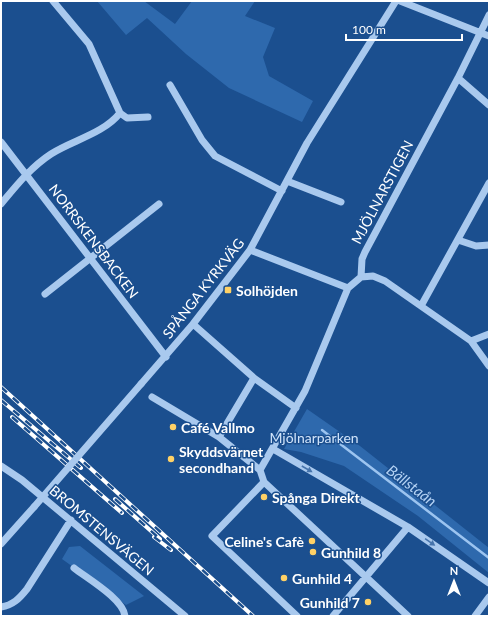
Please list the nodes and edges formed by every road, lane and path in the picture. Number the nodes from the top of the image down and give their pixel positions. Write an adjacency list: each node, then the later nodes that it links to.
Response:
1 (53, 1): 10 (street)
2 (396, 1): 14 (street, SPÅNGA KYRKVÄG)
3 (400, 1): 5 (street)
4 (489, 15): 5 (street, MJÖLNARSTIGEN)
5 (481, 32): 6 (street); 7 (street, MJÖLNARSTIGEN)
6 (489, 36)
7 (458, 78): 9 (street); 24 (street, MJÖLNARSTIGEN)
8 (170, 85): 16 (street)
9 (489, 105)
10 (120, 113): 11 (street); 13 (street)
11 (148, 117)
12 (1, 142): 13 (street, NORRSKENSBACKEN)
13 (26, 174): 18 (street); 23 (street, NORRSKENSBACKEN)
14 (287, 180): 16 (street, SPÅNGA KYRKVÄG); 17 (street)
15 (489, 183): 20 (street)
16 (282, 191): 22 (street, SPÅNGA KYRKVÄG)
17 (341, 202)
18 (1, 204)
19 (159, 204): 23 (street)
20 (458, 240): 21 (street); 27 (street)
21 (489, 245)
22 (250, 250): 25 (street); 28 (street, SPÅNGA KYRKVÄG)
23 (91, 258): 26 (street); 31 (street, NORRSKENSBACKEN)
24 (362, 277): 25 (street); 27 (street)
25 (348, 288): 35 (street)
26 (45, 294)
27 (421, 306): 30 (street)
28 (193, 324): 31 (street, SPÅNGA KYRKVÄG); 33 (street)
29 (489, 334): 30 (street)
30 (471, 341): 32 (street)
31 (166, 357): 43 (street, SPÅNGA KYRKVÄG, bridge)
32 (489, 366)
33 (254, 378): 35 (street); 36 (street)
34 (152, 397): 36 (street)
35 (296, 408): 37 (street)
36 (219, 437): 39 (street)
37 (273, 449): 39 (street); 42 (street, one-way to 42)
38 (1, 466): 41 (street, BROMSTENSVÄGEN)
39 (260, 470): 40 (street)
40 (264, 482): 45 (street); 51 (street)
41 (71, 520): 48 (street); 50 (street, BROMSTENSVÄGEN)
42 (408, 527): 45 (street); 46 (street, one-way to 46)
43 (1, 544)
44 (74, 568): 49 (street)
45 (366, 578): 52 (street); 53 (street)
46 (489, 583)
47 (489, 597): 54 (street)
48 (1, 607)
49 (125, 616)
50 (185, 616)
51 (297, 616)
52 (333, 616)
53 (408, 616)
54 (475, 616)

